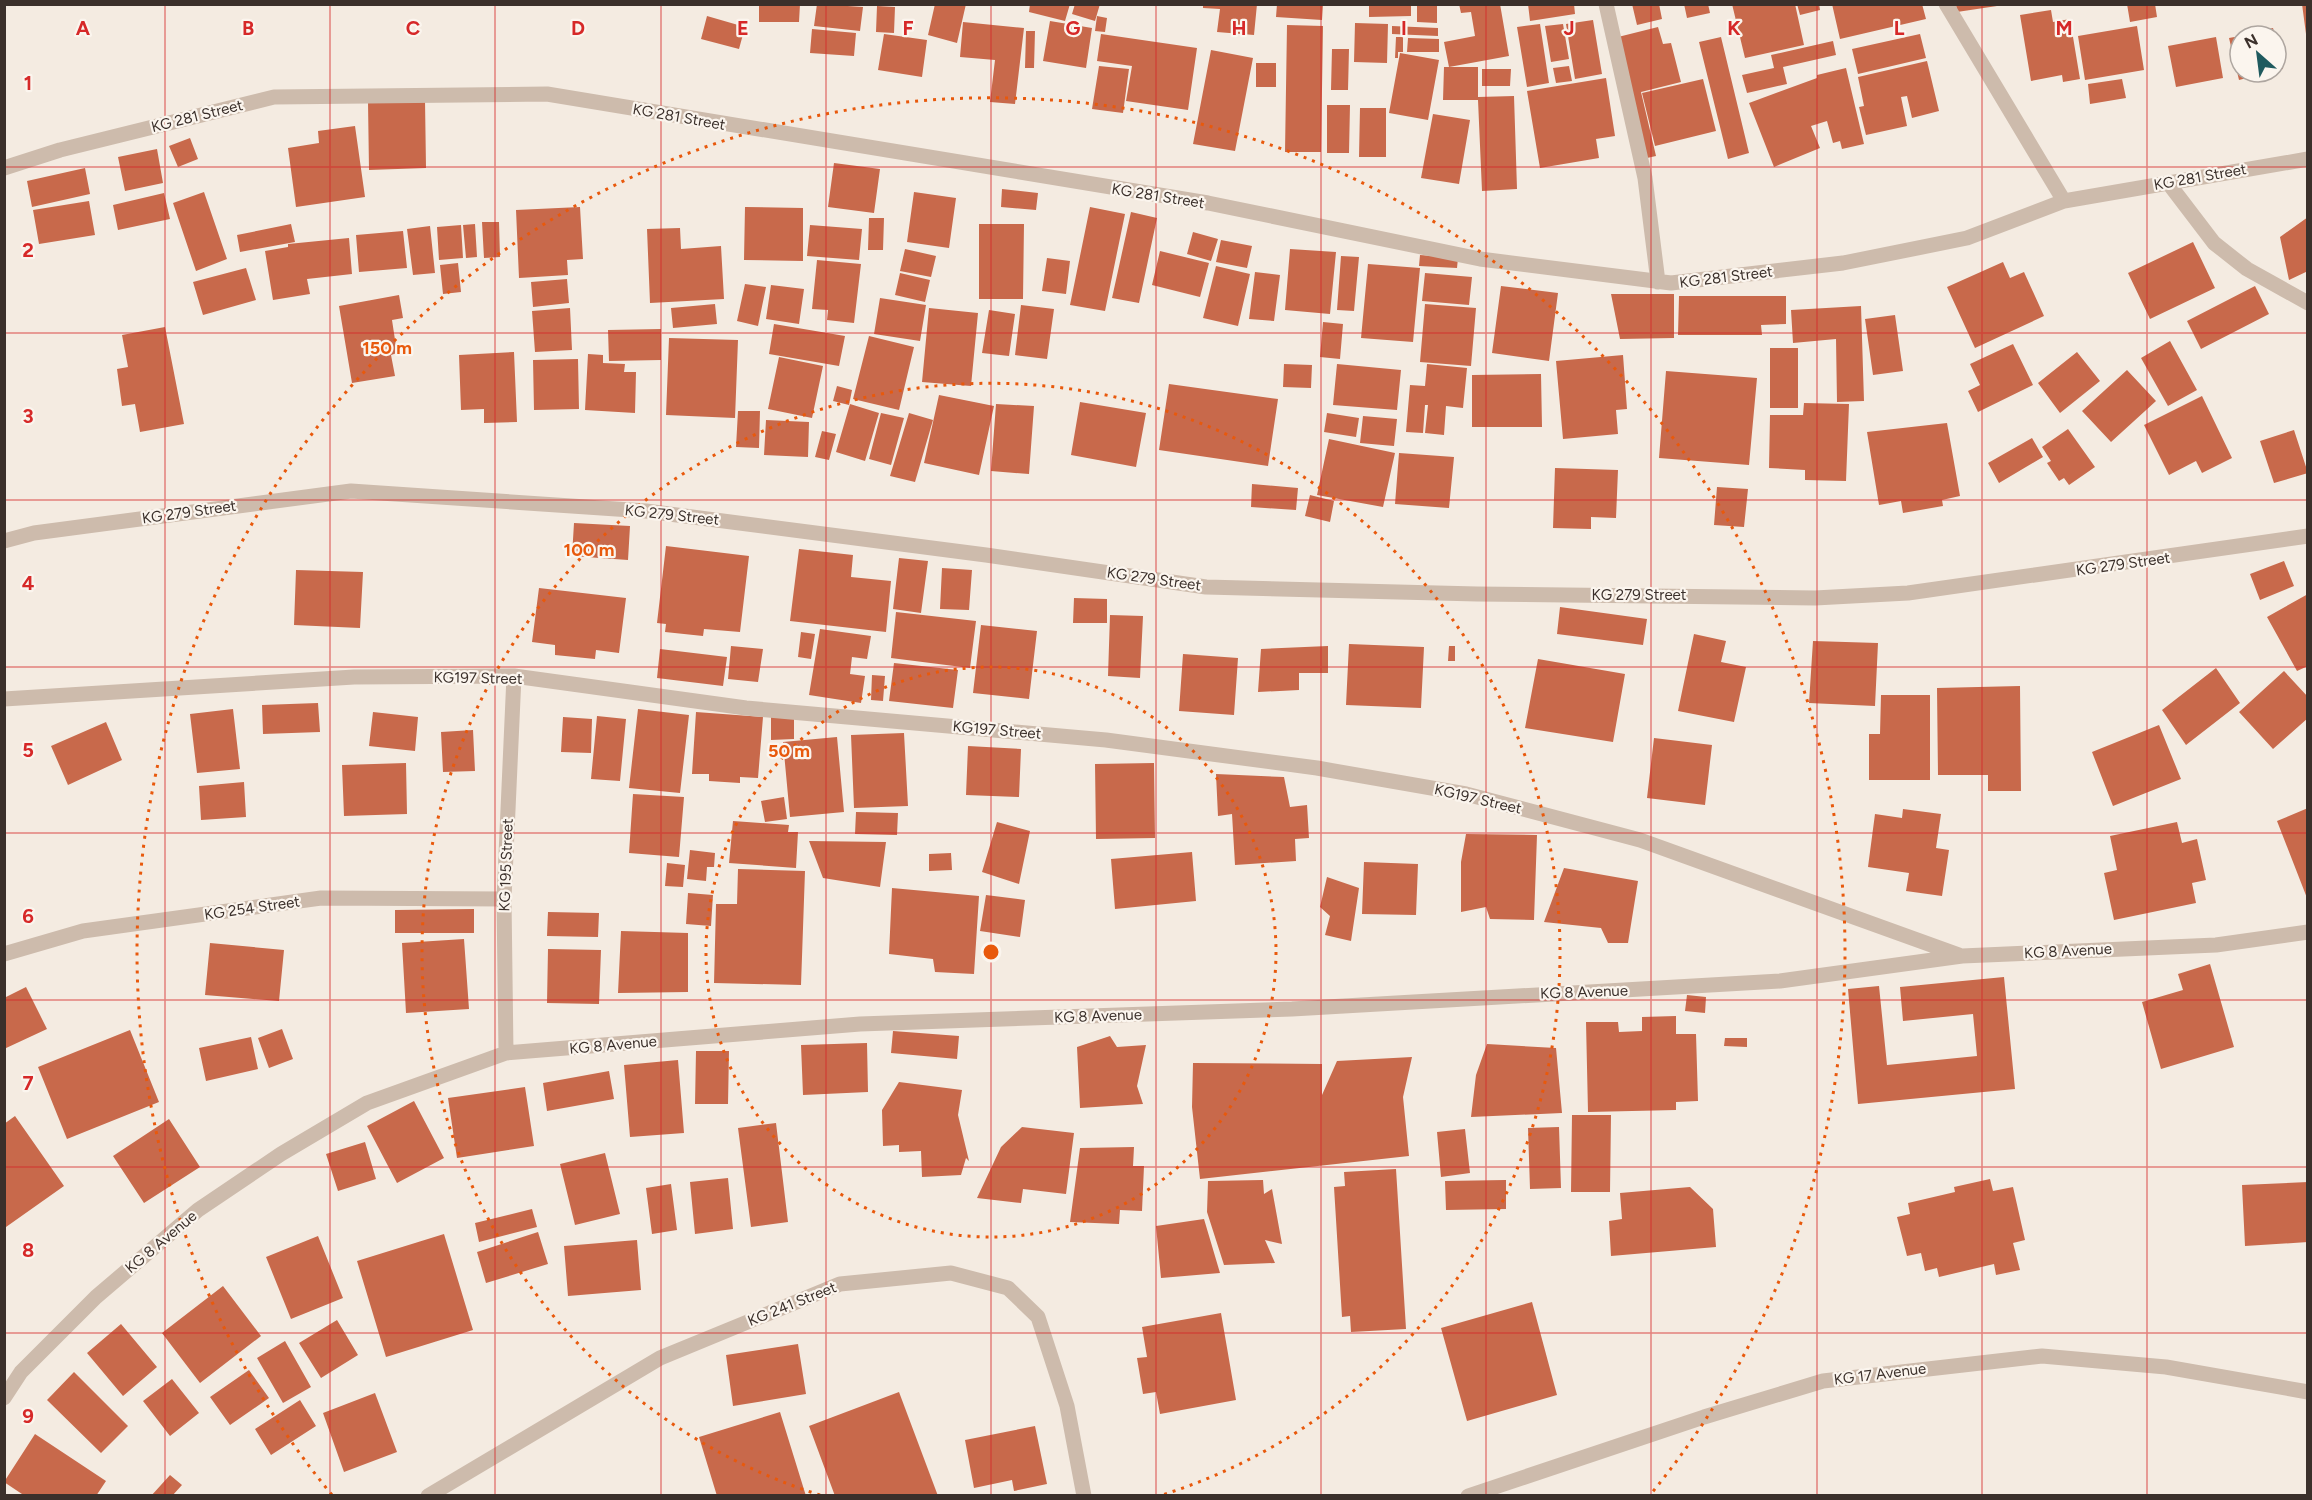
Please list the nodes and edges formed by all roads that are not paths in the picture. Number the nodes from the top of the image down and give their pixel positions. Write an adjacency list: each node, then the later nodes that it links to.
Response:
1 (1606, 4): 7 (street)
2 (1946, 4): 6 (street)
3 (2307, 159): 5 (street, KG 281 Street)
4 (4, 168): 7 (street, KG 281 Street)
5 (2169, 184): 6 (street, KG 281 Street); 8 (street)
6 (2064, 201): 7 (street, KG 281 Street)
7 (1658, 282)
8 (2307, 303)
9 (2307, 536): 10 (street, KG 279 Street)
10 (4, 542)
11 (514, 676): 12 (street, KG197 Street); 13 (street, KG 195 Street); 16 (street, KG197 Street)
12 (4, 699)
13 (504, 899): 15 (street, KG 254 Street); 17 (street, KG 195 Street)
14 (2307, 932): 16 (street, KG 8 Avenue)
15 (4, 954)
16 (1962, 956): 17 (street, KG 8 Avenue)
17 (506, 1053): 19 (street, KG 8 Avenue)
18 (2307, 1392): 22 (street, KG 17 Avenue)
19 (4, 1398)
20 (428, 1496): 21 (street, KG 241 Street)
21 (1084, 1496)
22 (1468, 1496)

